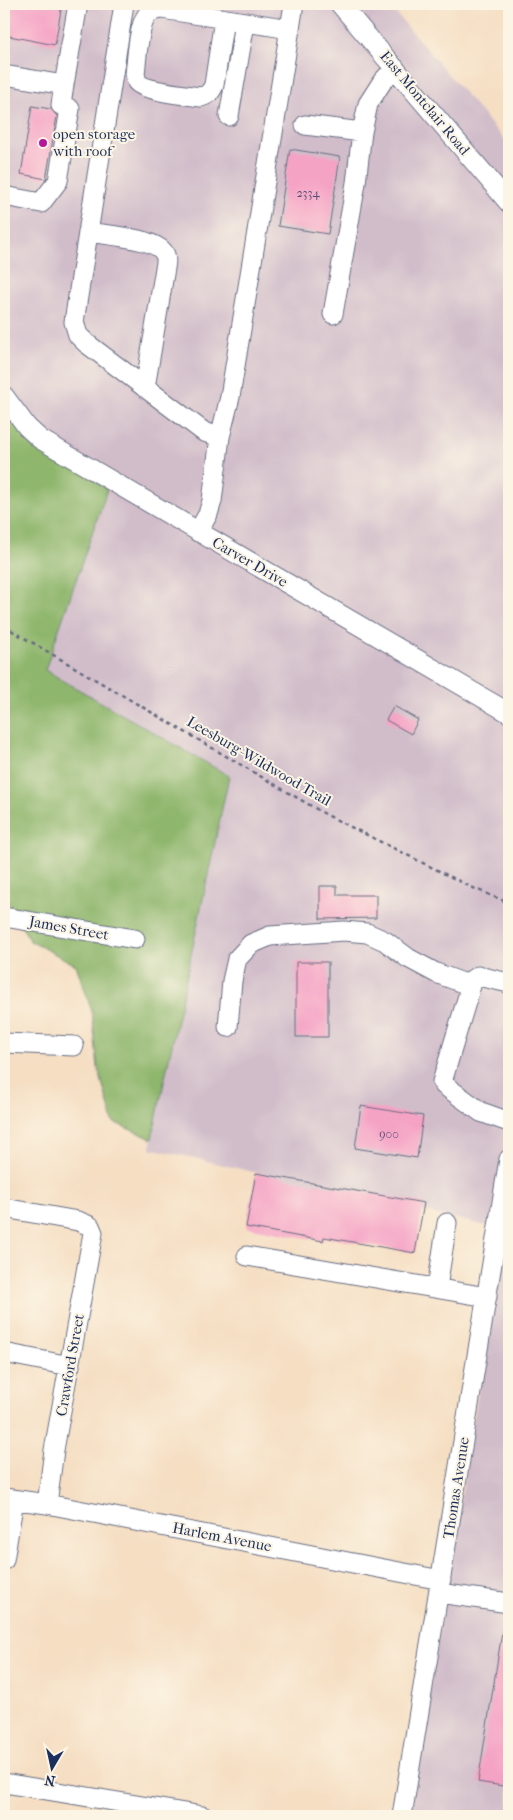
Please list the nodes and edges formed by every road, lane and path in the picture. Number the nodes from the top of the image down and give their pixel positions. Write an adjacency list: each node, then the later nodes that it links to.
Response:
1 (78, 4): 10 (street)
2 (124, 4): 16 (street)
3 (294, 4): 7 (street)
4 (340, 4): 8 (street, East Montclair Road)
5 (224, 19): 5 (street); 6 (street)
6 (245, 22): 7 (street); 11 (street)
7 (290, 29): 20 (street)
8 (395, 68): 13 (street); 15 (street, East Montclair Road)
9 (4, 75): 10 (street)
10 (64, 85): 14 (street)
11 (229, 116)
12 (305, 124): 13 (street)
13 (362, 132): 17 (street)
14 (4, 196)
15 (509, 203)
16 (88, 232): 18 (street); 18 (street)
17 (333, 314)
18 (144, 388): 20 (street)
19 (4, 396): 21 (street, Carver Drive)
20 (220, 437): 21 (street)
21 (198, 532): 23 (street, Carver Drive)
22 (4, 626): 24 (path, Leesburg-Wildwood Trail)
23 (509, 713)
24 (509, 903)
25 (4, 917): 26 (street, James Street)
26 (135, 939)
27 (509, 983): 28 (street)
28 (471, 986): 29 (street); 32 (street)
29 (228, 1027)
30 (4, 1043): 31 (street)
31 (74, 1046)
32 (509, 1122)
33 (509, 1159): 36 (street, Thomas Avenue)
34 (4, 1208): 41 (street, Crawford Street)
35 (447, 1223): 38 (street)
36 (504, 1228): 39 (street, Thomas Avenue)
37 (247, 1256): 38 (street)
38 (437, 1288): 39 (street)
39 (487, 1296): 45 (street, Thomas Avenue)
40 (4, 1353): 41 (street)
41 (70, 1366): 43 (street, Crawford Street)
42 (9, 1499): 43 (street, Harlem Avenue); 44 (street)
43 (47, 1504): 45 (street, Harlem Avenue)
44 (4, 1560)
45 (440, 1586): 46 (street, Harlem Avenue); 49 (street, Thomas Avenue)
46 (509, 1603)
47 (4, 1783): 48 (street)
48 (203, 1816)
49 (402, 1816)

